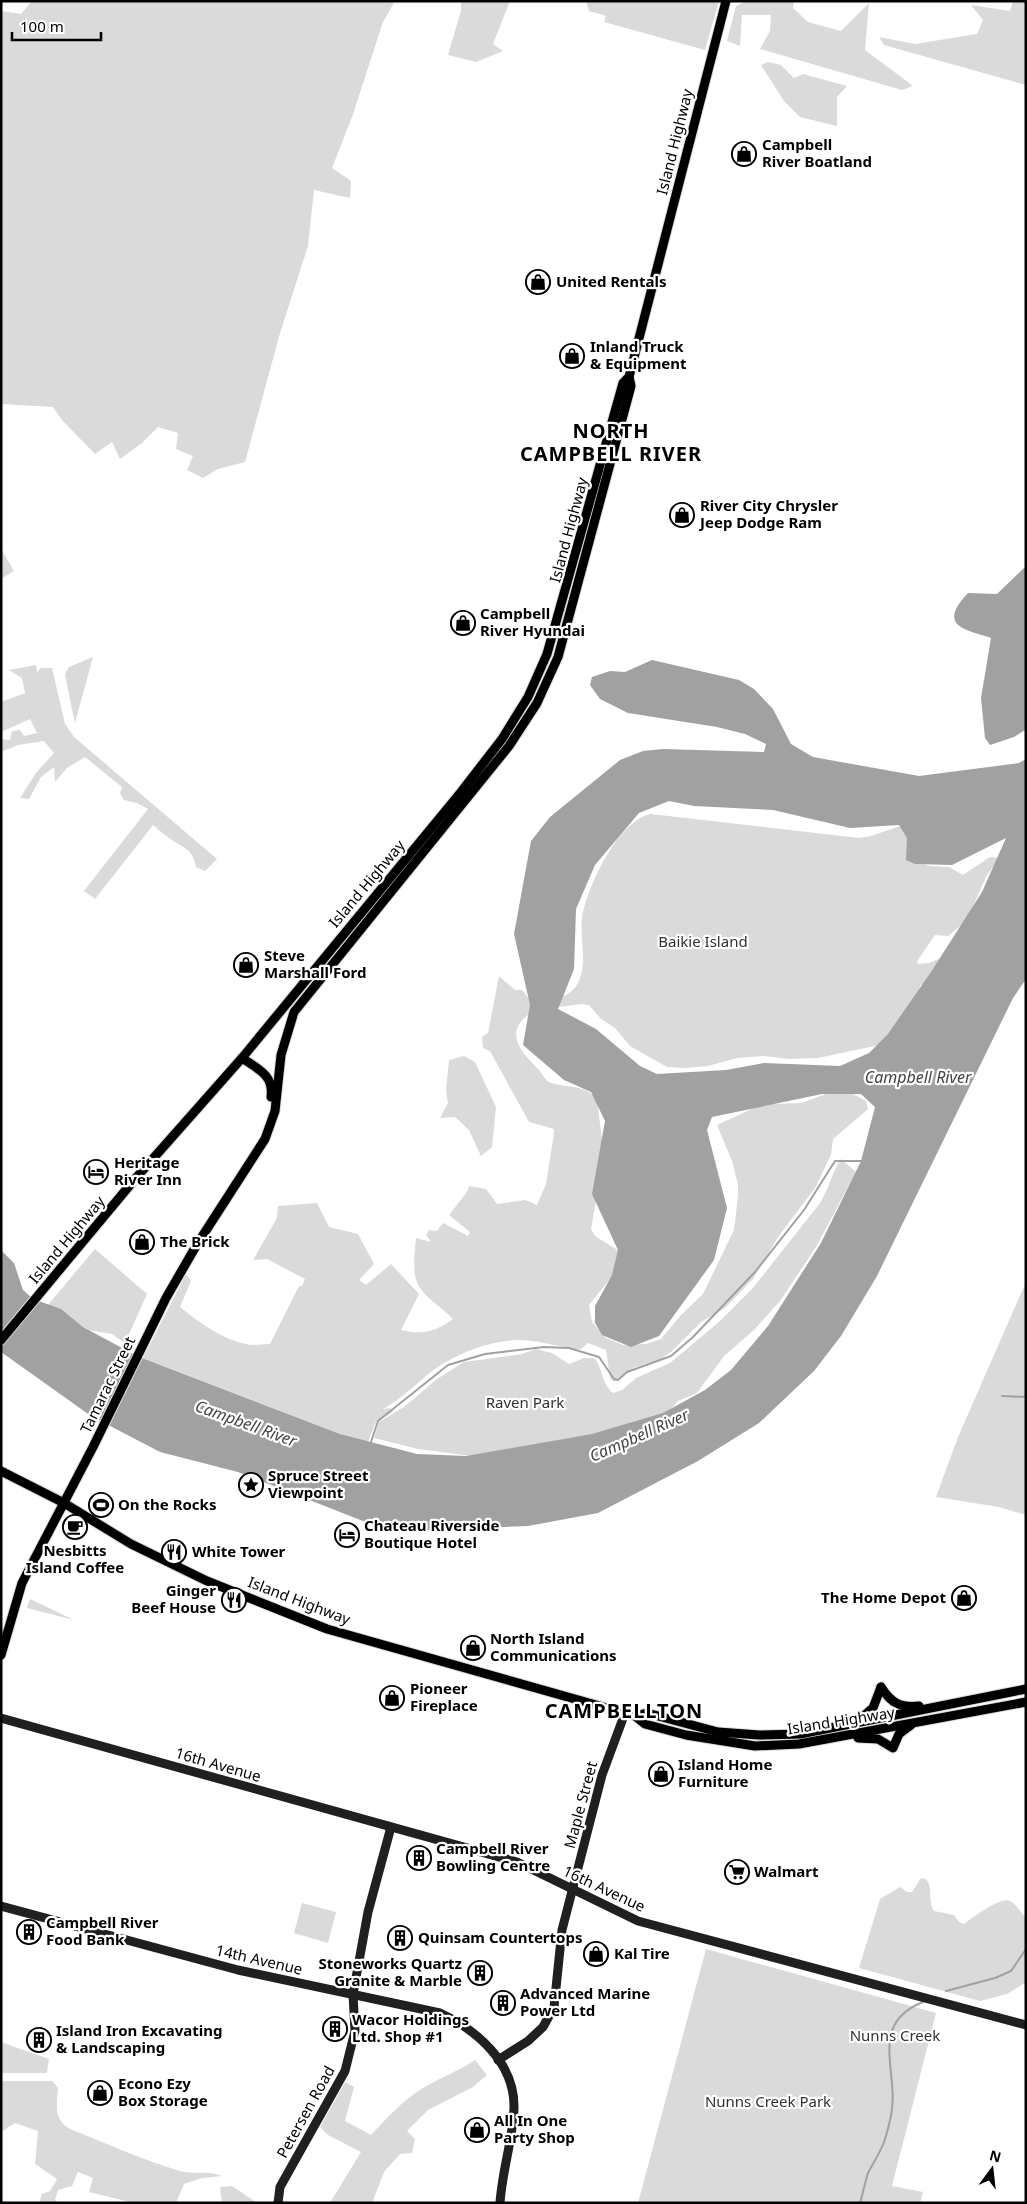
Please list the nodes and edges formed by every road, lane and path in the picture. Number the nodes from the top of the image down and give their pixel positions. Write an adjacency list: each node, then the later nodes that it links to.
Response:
1 (726, 1): 2 (main road, Island Highway)
2 (629, 377): 3 (main road, Island Highway); 4 (main road, Island Highway)
3 (242, 1058): 4 (main road); 5 (main road, Island Highway)
4 (265, 1139): 7 (main road, Tamarac Street)
5 (1, 1340)
6 (1, 1471): 7 (main road, Island Highway)
7 (64, 1503): 8 (main road, Tamarac Street); 12 (main road, Island Highway)
8 (1, 1655)
9 (1026, 1689): 11 (main road, Island Highway)
10 (1026, 1702): 15 (main road, Island Highway)
11 (957, 1703): 16 (main road, Island Highway); 16 (main road)
12 (625, 1713): 13 (main road, Island Highway); 19 (street, Maple Street)
13 (635, 1716): 16 (main road, Island Highway); 17 (main road, Island Highway)
14 (1, 1718): 18 (street, 16th Avenue)
15 (918, 1722): 17 (main road, Island Highway); 17 (main road)
16 (851, 1724)
17 (799, 1744)
18 (391, 1827): 19 (street, 16th Avenue); 21 (street, Petersen Road)
19 (572, 1889): 22 (street, 16th Avenue); 23 (street, Maple Street)
20 (1, 1906): 21 (street, 14th Avenue)
21 (353, 1994): 23 (street, 14th Avenue); 24 (street, Petersen Road)
22 (1026, 2025)
23 (498, 2060): 25 (street, 14th Avenue)
24 (278, 2203)
25 (500, 2203)

